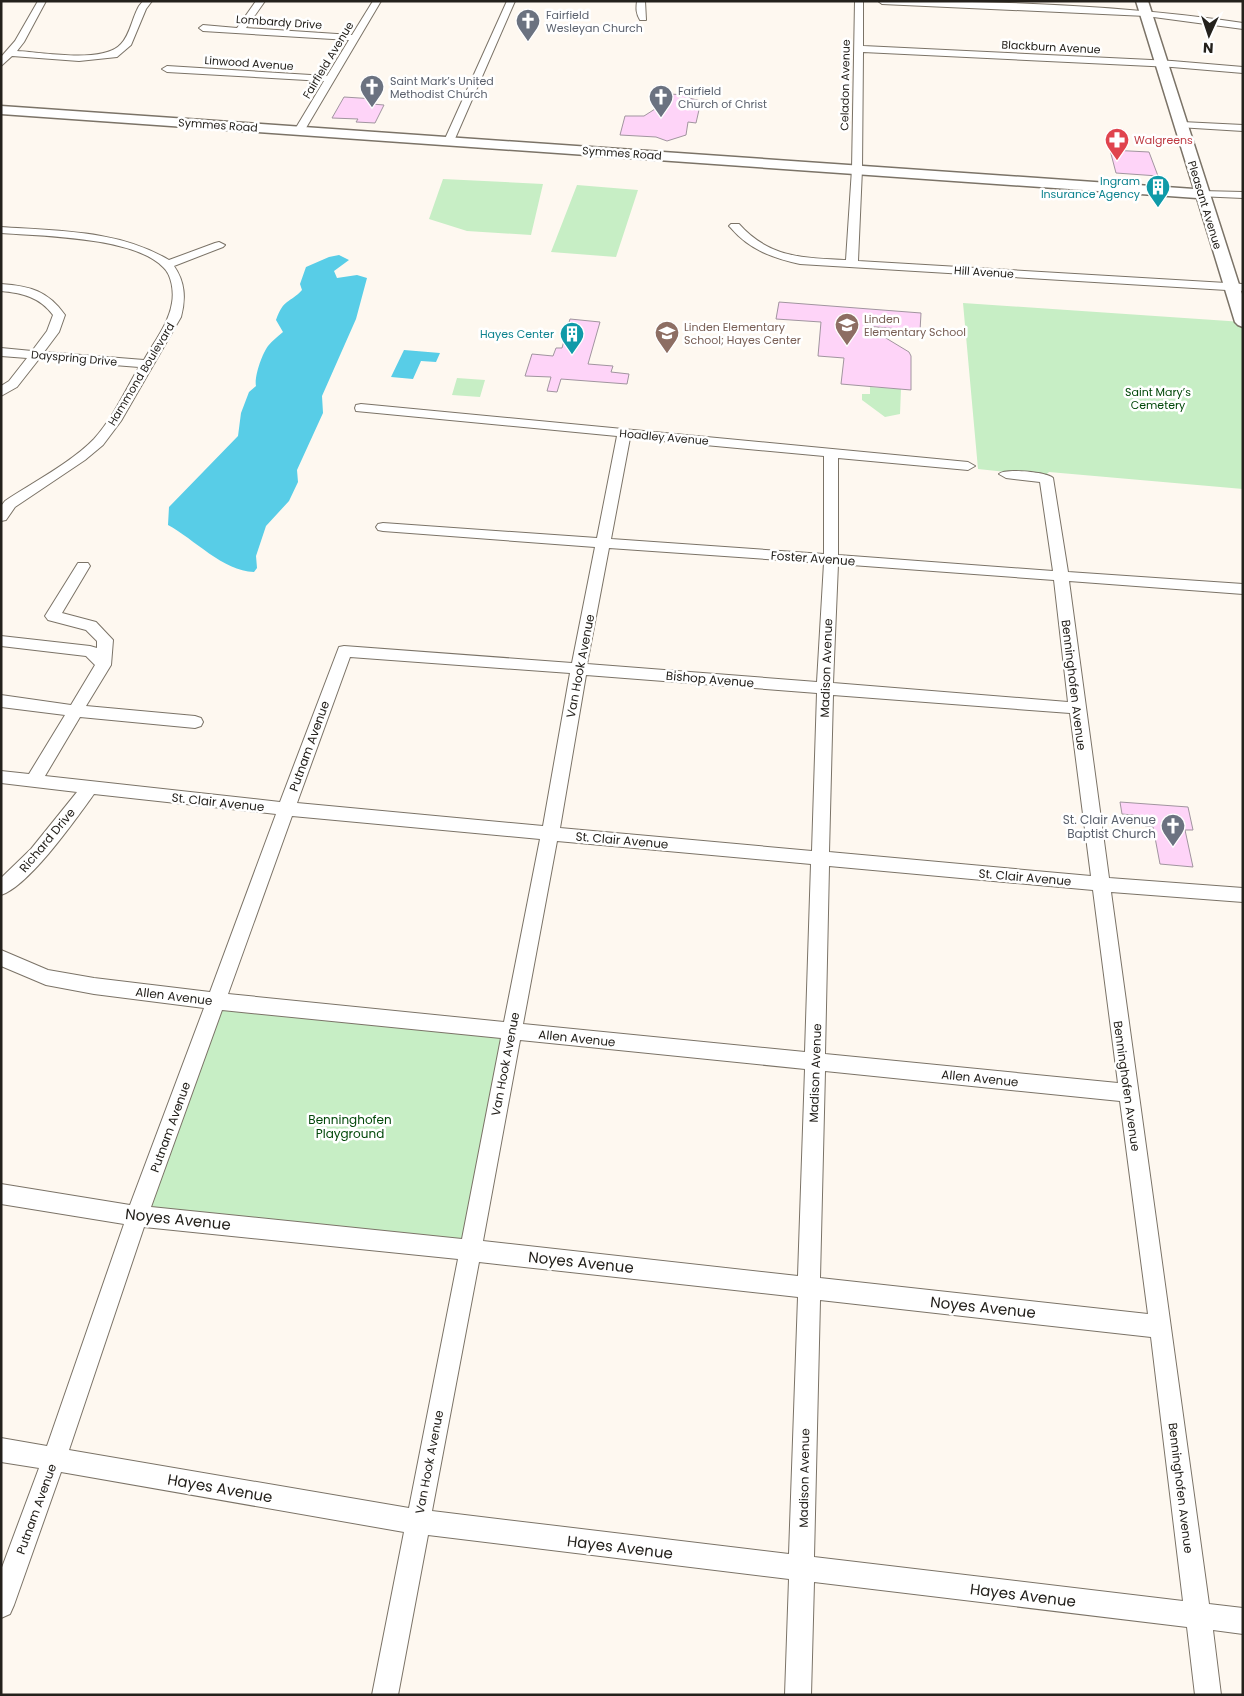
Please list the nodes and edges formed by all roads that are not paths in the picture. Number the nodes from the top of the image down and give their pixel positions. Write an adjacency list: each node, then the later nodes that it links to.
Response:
1 (42, 1): 16 (street)
2 (148, 1): 16 (street)
3 (261, 1): 13 (street)
4 (377, 1): 14 (street, Fairfield Avenue)
5 (511, 1): 26 (street)
6 (641, 1): 10 (street)
7 (859, 1): 15 (street, Celadon Avenue)
8 (882, 1): 9 (street)
9 (1144, 7): 11 (street); 18 (main road, Pleasant Avenue)
10 (644, 18)
11 (1243, 26)
12 (203, 28): 13 (street, Lombardy Drive)
13 (240, 30): 14 (street, Lombardy Drive)
14 (353, 38): 21 (street, Fairfield Avenue)
15 (858, 49): 18 (street, Blackburn Avenue); 27 (street, Celadon Avenue)
16 (11, 53): 17 (street)
17 (1, 63)
18 (1162, 64): 20 (street, Blackburn Avenue); 23 (main road, Pleasant Avenue)
19 (167, 69): 21 (street, Linwood Avenue)
20 (1243, 70)
21 (330, 79): 25 (street, Fairfield Avenue)
22 (1, 110): 25 (main road, Symmes Road)
23 (1182, 125): 24 (street); 28 (main road, Pleasant Avenue)
24 (1243, 128)
25 (299, 131): 26 (main road, Symmes Road)
26 (449, 141): 27 (main road, Symmes Road)
27 (857, 169): 28 (main road, Symmes Road); 34 (street)
28 (1201, 194): 29 (street, Symmes Road); 36 (main road, Pleasant Avenue)
29 (1243, 195)
30 (735, 226): 34 (street, Hill Avenue)
31 (1, 230): 33 (street)
32 (219, 245): 33 (street)
33 (168, 264): 40 (street, Hammond Boulevard)
34 (852, 264): 36 (street, Hill Avenue)
35 (1, 287): 39 (street)
36 (1237, 288): 37 (main road, Pleasant Avenue)
37 (1243, 322)
38 (1, 352): 39 (street, Dayspring Drive)
39 (34, 355): 40 (street, Dayspring Drive); 41 (street)
40 (146, 364): 47 (street, Hammond Boulevard)
41 (1, 392)
42 (361, 408): 43 (street, Hoadley Avenue)
43 (624, 434): 44 (street, Hoadley Avenue); 50 (street, Van Hook Avenue)
44 (832, 452): 45 (street, Hoadley Avenue); 51 (street, Madison Avenue)
45 (968, 466)
46 (1006, 474): 53 (street, Benninghofen Avenue)
47 (6, 504): 48 (street, Hammond Boulevard)
48 (1, 517)
49 (383, 527): 50 (street, Foster Avenue)
50 (604, 544): 51 (street, Foster Avenue); 58 (street, Van Hook Avenue)
51 (831, 559): 53 (street, Foster Avenue); 59 (street, Madison Avenue)
52 (83, 566): 57 (street)
53 (1061, 576): 54 (street, Foster Avenue); 61 (street, Benninghofen Avenue)
54 (1243, 590)
55 (1, 641): 57 (street)
56 (344, 650): 58 (street, Bishop Avenue); 67 (street, Putnam Avenue)
57 (103, 665): 62 (street)
58 (579, 667): 59 (street, Bishop Avenue); 68 (street, Van Hook Avenue)
59 (825, 689): 61 (street, Bishop Avenue); 69 (street, Madison Avenue)
60 (1, 701): 62 (street)
61 (1076, 708): 70 (street, Benninghofen Avenue)
62 (77, 711): 63 (street); 65 (street)
63 (195, 722)
64 (1, 777): 65 (street, St. Clair Avenue)
65 (34, 780): 66 (street, St. Clair Avenue)
66 (88, 788): 67 (street, St. Clair Avenue); 71 (street, Richard Drive)
67 (286, 809): 68 (street, St. Clair Avenue); 74 (street, Putnam Avenue)
68 (550, 833): 69 (street, St. Clair Avenue); 75 (street, Van Hook Avenue)
69 (820, 859): 70 (street, St. Clair Avenue); 76 (street, Madison Avenue)
70 (1100, 884): 72 (street, St. Clair Avenue); 77 (street, Benninghofen Avenue)
71 (1, 888)
72 (1243, 896)
73 (1, 958): 74 (street, Allen Avenue)
74 (216, 1001): 75 (street, Allen Avenue); 79 (street, Putnam Avenue)
75 (512, 1031): 76 (street, Allen Avenue); 80 (street, Van Hook Avenue)
76 (816, 1062): 77 (street, Allen Avenue); 81 (street, Madison Avenue)
77 (1128, 1092): 82 (street, Benninghofen Avenue)
78 (1, 1194): 79 (street, Noyes Avenue)
79 (137, 1216): 80 (street, Noyes Avenue); 84 (street, Putnam Avenue)
80 (469, 1250): 81 (street, Noyes Avenue); 85 (street, Van Hook Avenue)
81 (809, 1288): 82 (street, Noyes Avenue); 86 (street, Madison Avenue)
82 (1161, 1327): 88 (street, Benninghofen Avenue)
83 (1, 1450): 84 (street, Hayes Avenue)
84 (54, 1459): 85 (street, Hayes Avenue); 87 (street, Putnam Avenue)
85 (418, 1522): 86 (street, Hayes Avenue); 90 (street, Van Hook Avenue)
86 (801, 1569): 88 (street, Hayes Avenue); 91 (street, Madison Avenue)
87 (1, 1605)
88 (1198, 1615): 89 (street, Hayes Avenue); 92 (street, Benninghofen Avenue)
89 (1243, 1621)
90 (385, 1695)
91 (798, 1695)
92 (1208, 1695)

